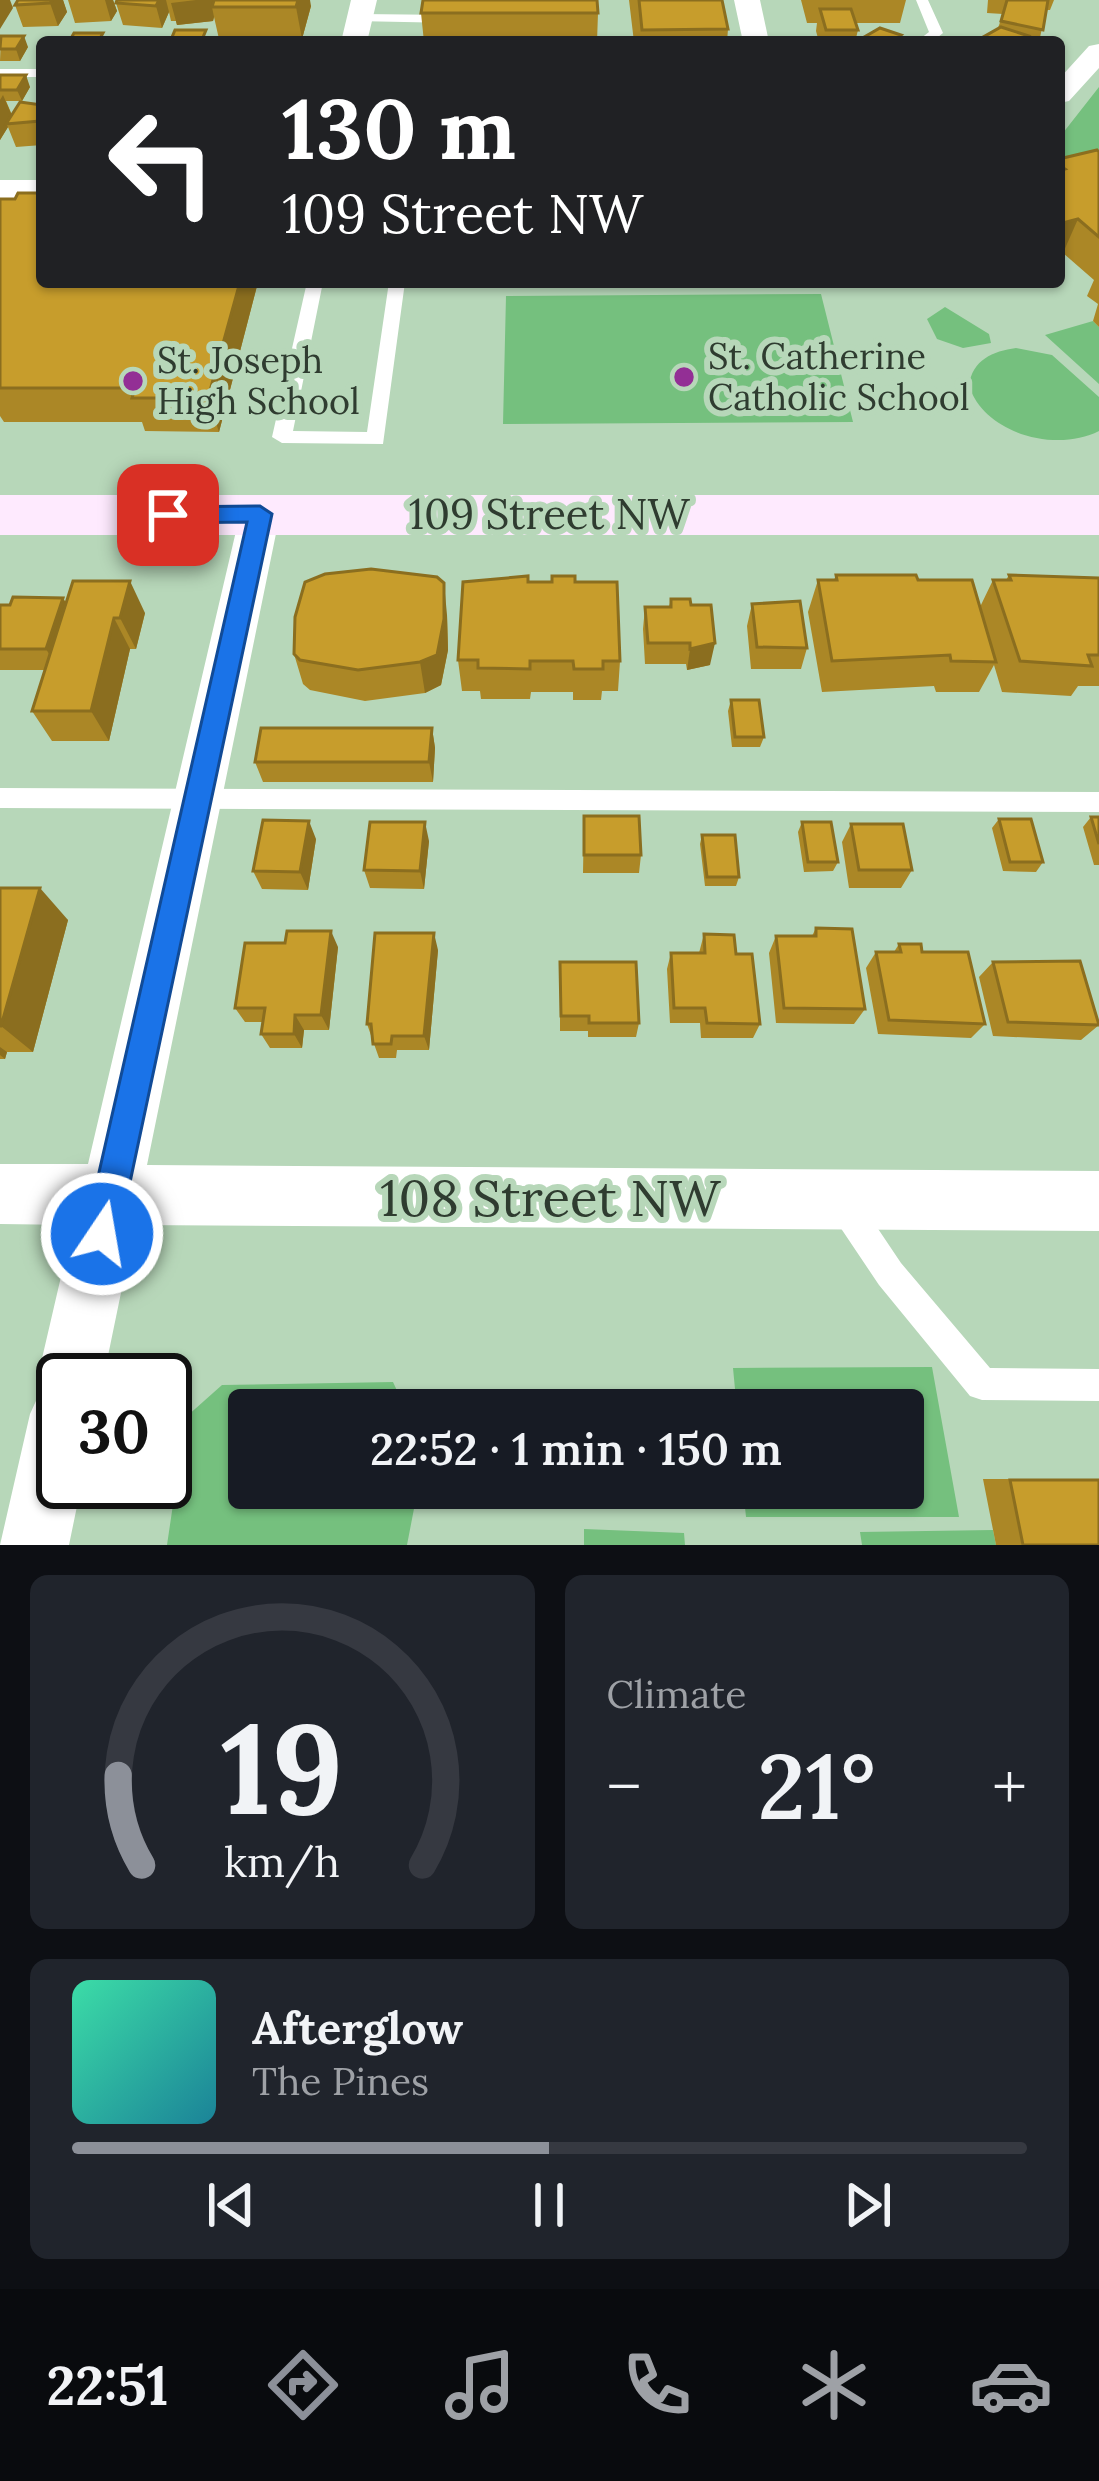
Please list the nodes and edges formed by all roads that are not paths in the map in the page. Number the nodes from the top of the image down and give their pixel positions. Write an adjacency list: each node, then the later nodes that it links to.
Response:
1 (747, 0): 7 (street)
2 (922, 0): 8 (lane)
3 (414, 19): 4 (lane); 5 (lane); 6 (lane)
4 (462, 19)
5 (359, 20)
6 (412, 36)
7 (755, 36)
8 (931, 36)
9 (1099, 52): 12 (street)
10 (0, 73): 11 (lane)
11 (36, 73)
12 (1065, 89)
13 (0, 189): 14 (street)
14 (36, 189)
15 (314, 288): 16 (lane)
16 (396, 288)
17 (0, 515): 19 (main road, 109 Street NW)
18 (1099, 515): 19 (main road, 109 Street NW)
19 (256, 531): 20 (main road, 109 Street NW); 21 (main road, 109 Street NW); 22 (street)
20 (1099, 546)
21 (0, 548)
22 (198, 797): 23 (lane); 24 (lane); 26 (street)
23 (0, 798)
24 (1099, 802)
25 (0, 1194): 26 (street, 108 Street NW)
26 (111, 1194): 27 (street, 108 Street NW); 29 (street)
27 (840, 1199): 28 (street, 108 Street NW); 30 (lane)
28 (1099, 1202)
29 (76, 1353)
30 (1099, 1385)
31 (42, 1509): 32 (street)
32 (34, 1545)

